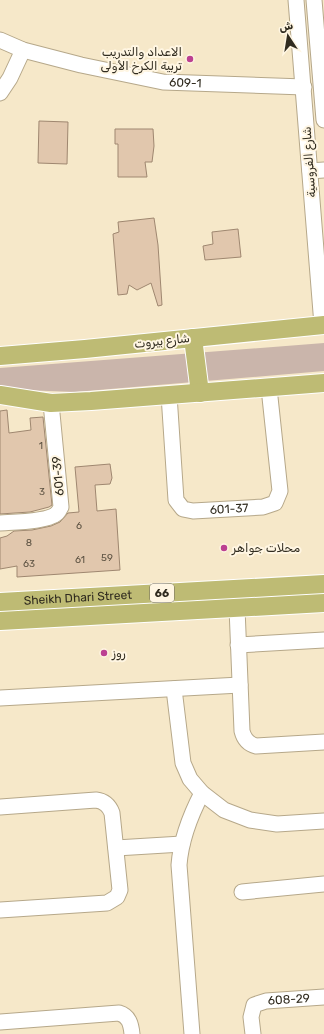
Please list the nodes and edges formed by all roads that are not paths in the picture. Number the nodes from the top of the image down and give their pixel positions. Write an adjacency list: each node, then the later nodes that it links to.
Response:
1 (296, 0): 6 (street, شارع الفروسية)
2 (314, 0): 5 (street, شارع الفروسية)
3 (0, 40): 4 (street, 609-1)
4 (23, 50): 6 (street, 609-1); 7 (street)
5 (323, 85): 8 (street, شارع الفروسية)
6 (304, 87): 9 (street, شارع الفروسية)
7 (0, 93)
8 (324, 120)
9 (317, 170): 10 (street, شارع الفروسية)
10 (323, 325): 11 (main road, شارع بيروت)
11 (193, 338): 12 (main road, شارع بيروت); 15 (main road)
12 (0, 356)
13 (324, 383): 14 (main road)
14 (269, 388): 15 (main road); 17 (street, 601-37)
15 (200, 393): 17 (main road)
16 (0, 395): 18 (main road)
17 (169, 395): 18 (main road)
18 (51, 403): 19 (street, 601-39)
19 (0, 523)
20 (324, 584): 21 (main road, Sheikh Dhari Street / 66)
21 (0, 602)
22 (324, 603): 23 (main road, Sheikh Dhari Street / 66)
23 (237, 608): 24 (main road, Sheikh Dhari Street / 66); 26 (street)
24 (0, 621)
25 (324, 640): 26 (street)
26 (238, 645): 27 (street)
27 (240, 685): 28 (street); 30 (street)
28 (174, 688): 29 (street); 31 (street)
29 (0, 698)
30 (324, 742)
31 (202, 793): 33 (street); 34 (street)
32 (0, 807): 35 (street)
33 (324, 821)
34 (182, 844): 35 (street); 42 (street)
35 (116, 848): 38 (street)
36 (324, 884): 37 (street)
37 (242, 892)
38 (0, 910)
39 (324, 997): 43 (street, 608-29)
40 (0, 1022): 41 (street)
41 (132, 1034)
42 (192, 1034)
43 (253, 1034)

